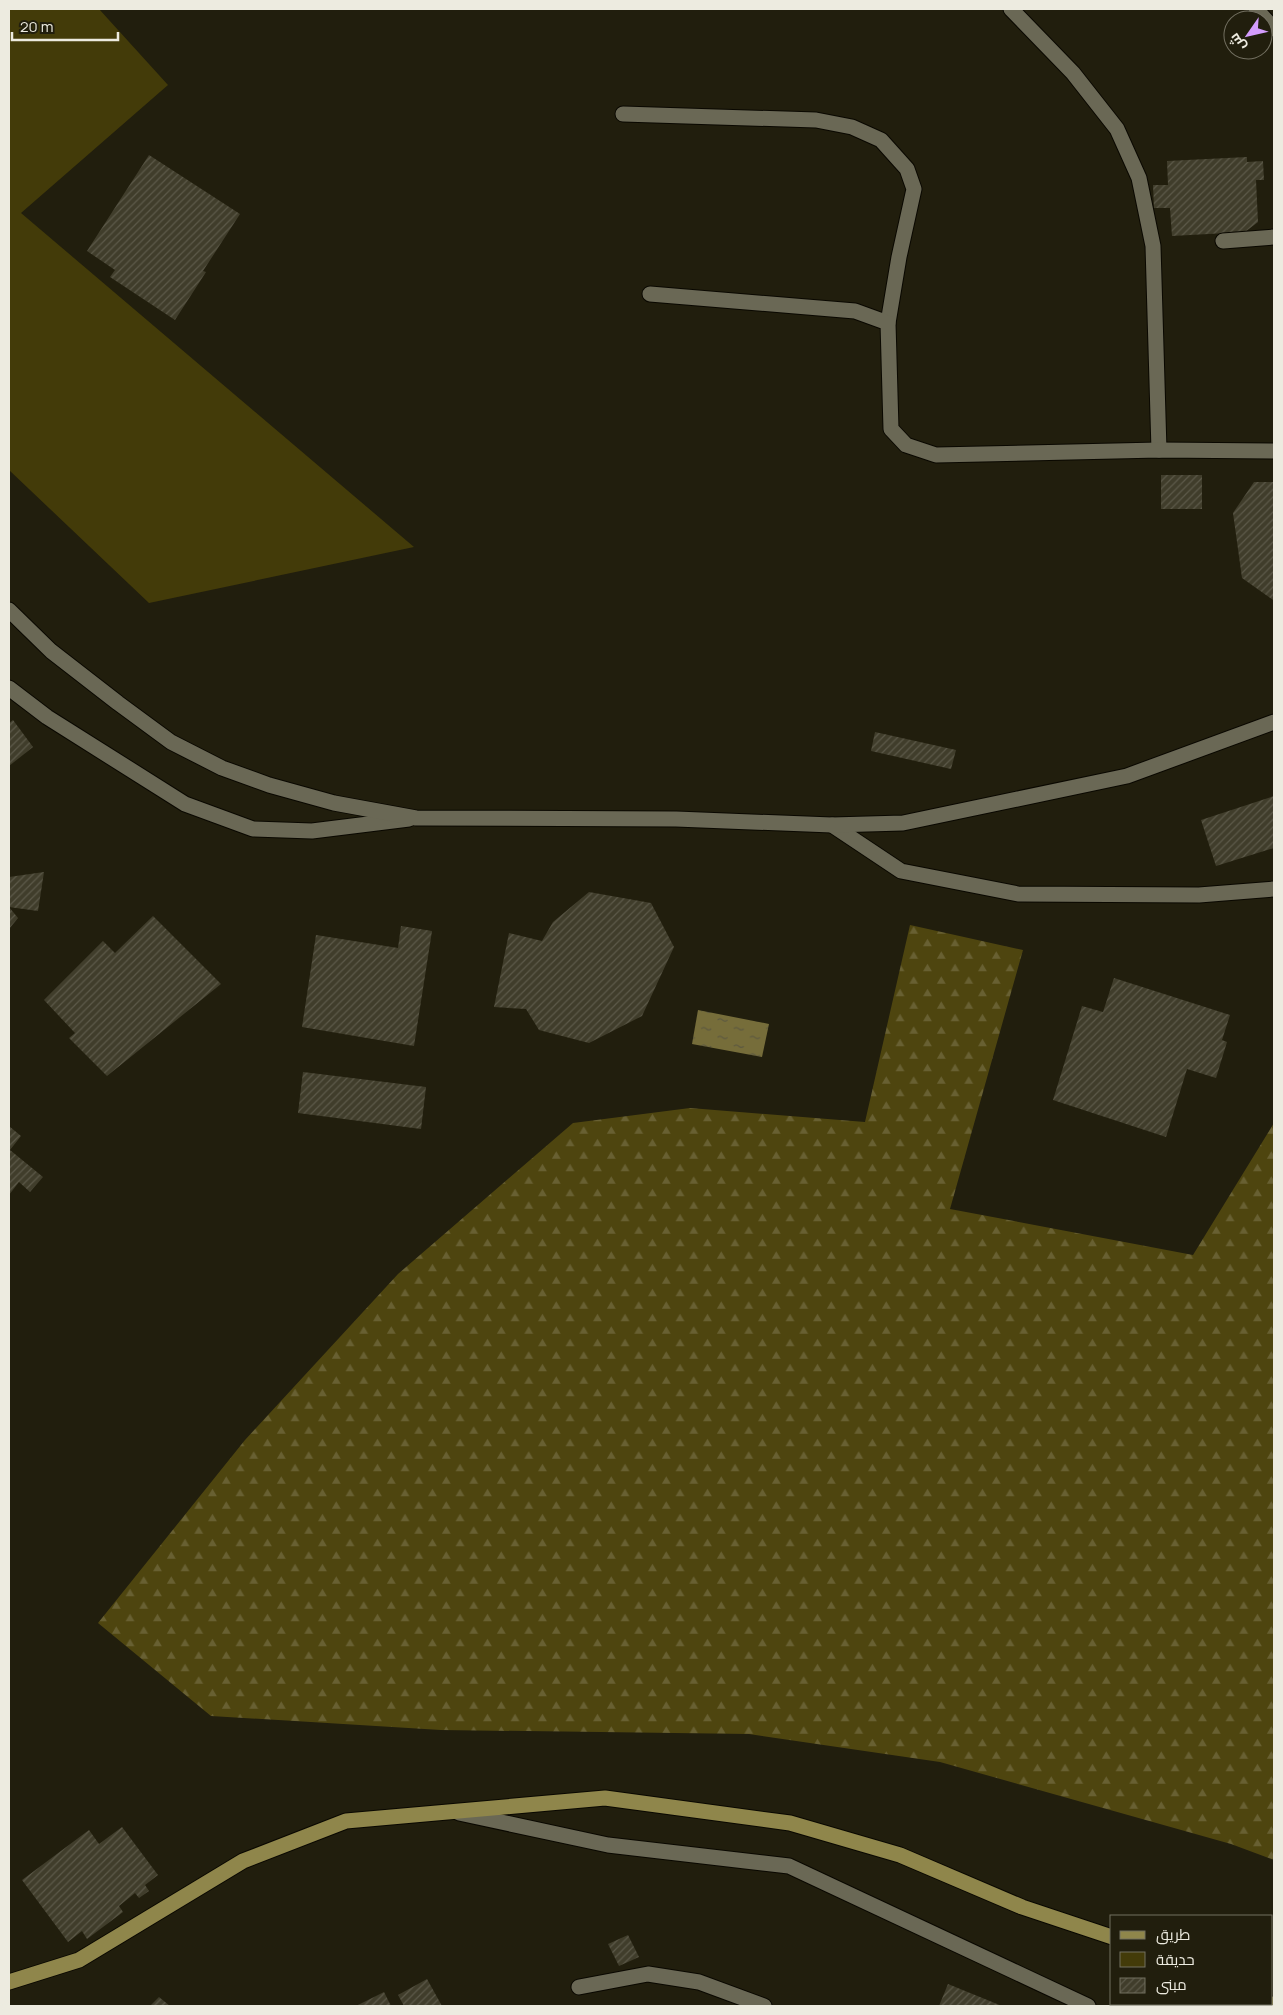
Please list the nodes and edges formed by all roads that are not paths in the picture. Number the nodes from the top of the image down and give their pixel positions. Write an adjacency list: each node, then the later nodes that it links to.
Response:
1 (1011, 9): 9 (street)
2 (1256, 9): 3 (street)
3 (1274, 29)
4 (623, 114): 8 (street)
5 (1274, 237): 6 (street)
6 (1223, 240)
7 (650, 294): 8 (street)
8 (888, 323): 9 (street)
9 (1159, 450): 10 (street)
10 (1274, 451)
11 (9, 610): 14 (street)
12 (9, 688): 14 (street)
13 (1274, 722): 15 (street)
14 (416, 818): 15 (street)
15 (832, 825): 16 (street)
16 (1274, 889)
17 (450, 1811): 18 (main road); 19 (main road); 22 (street)
18 (1110, 1936)
19 (9, 1982)
20 (579, 1988): 21 (street)
21 (764, 2006)
22 (1088, 2006)

